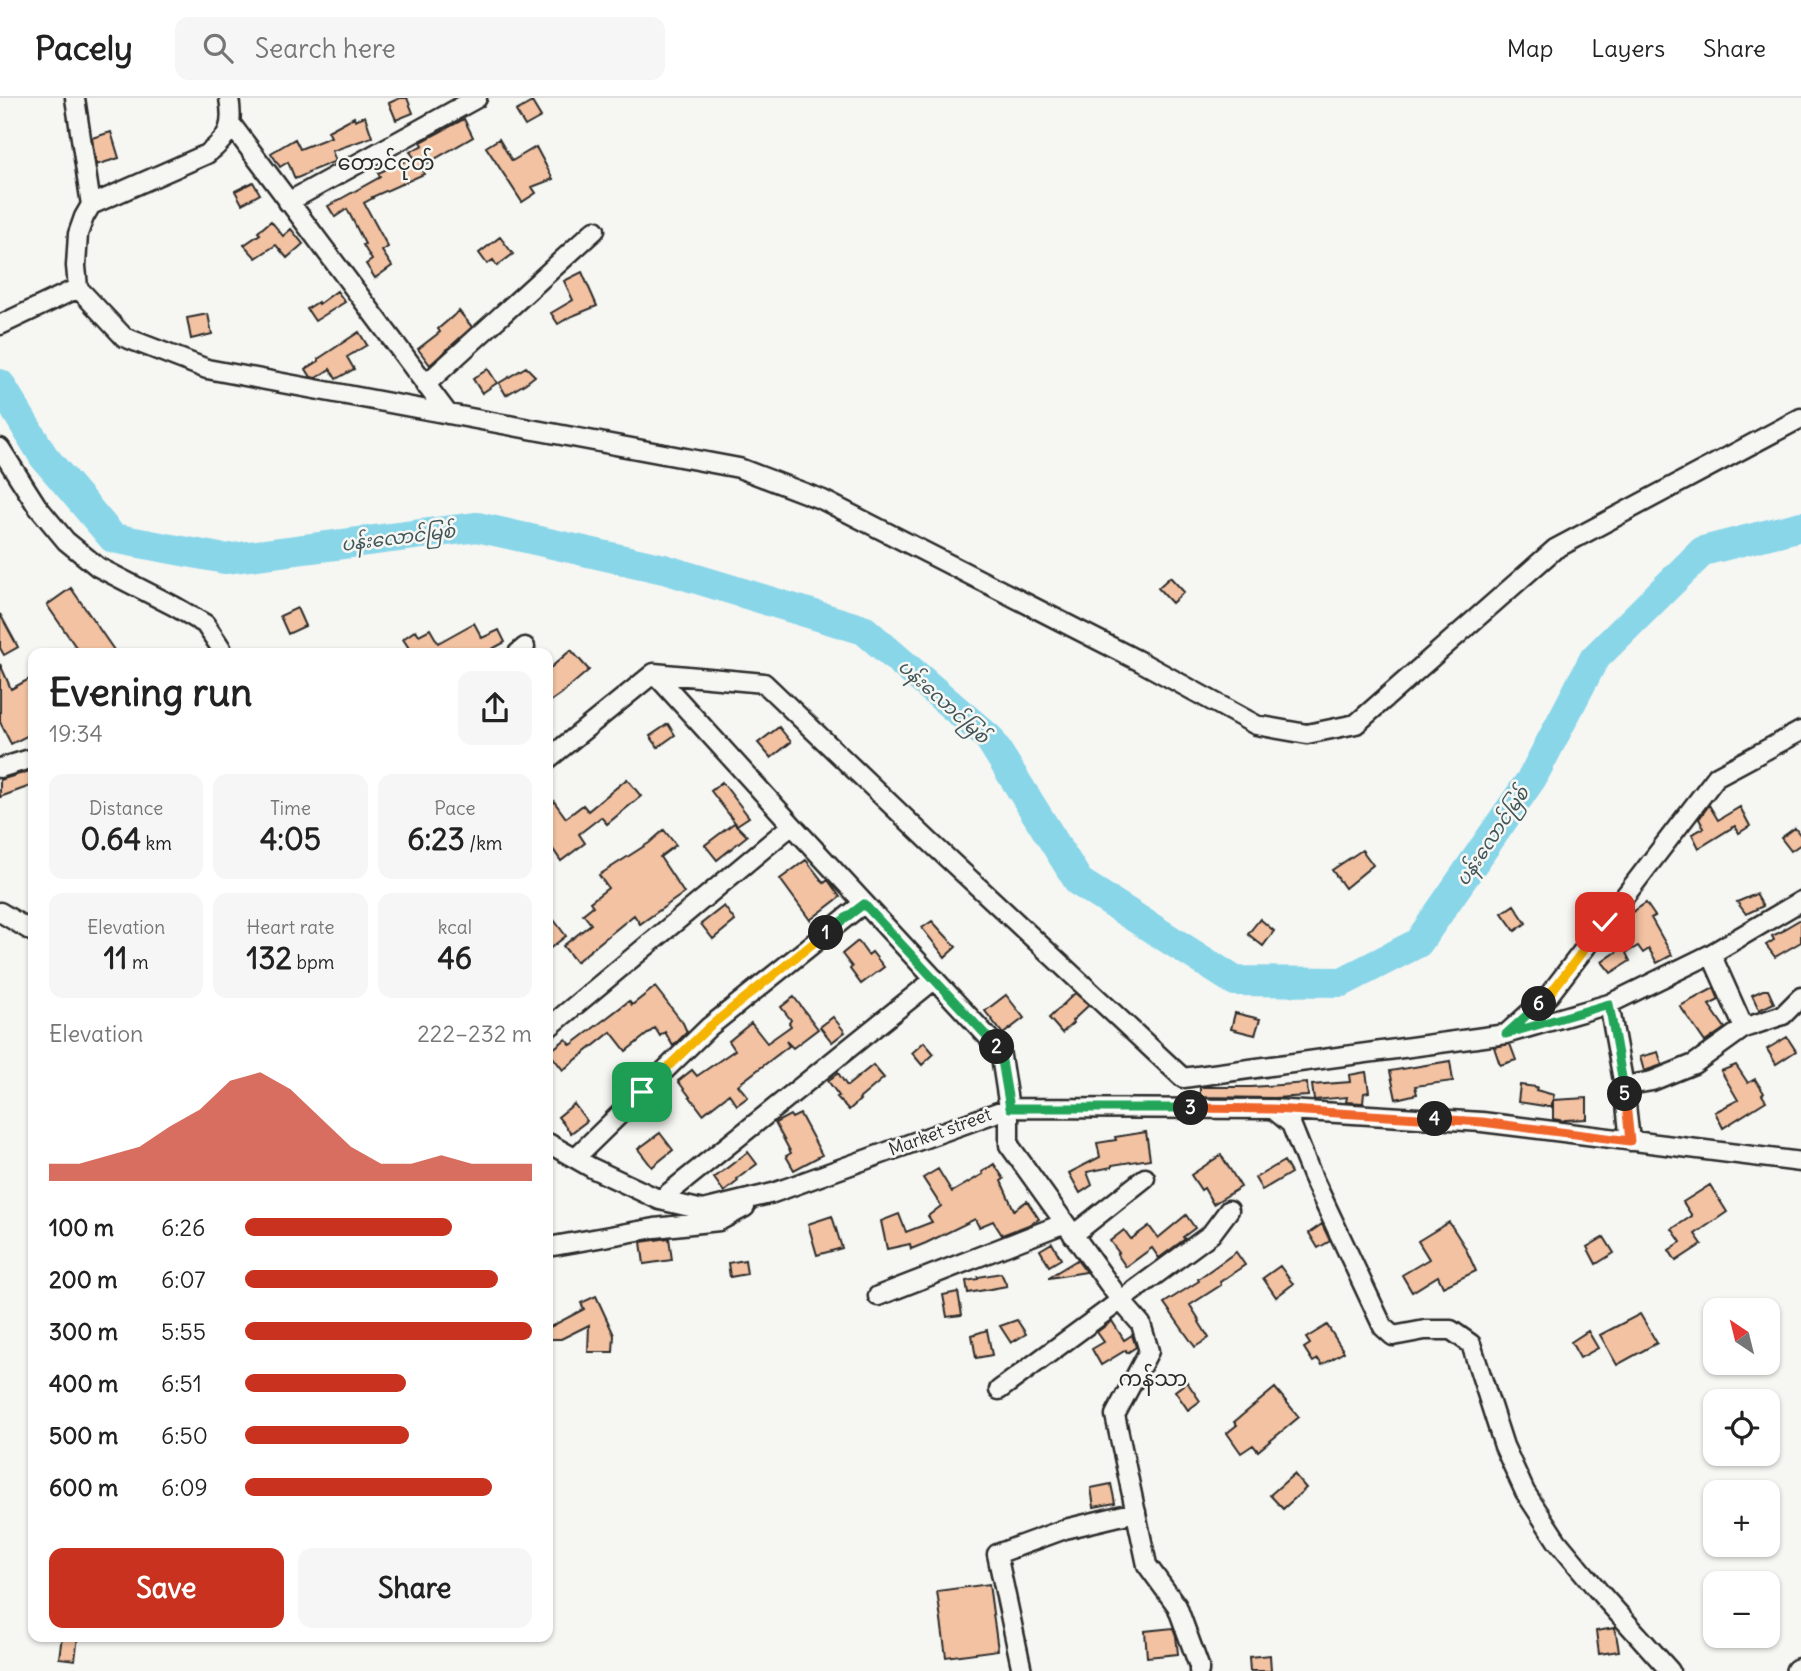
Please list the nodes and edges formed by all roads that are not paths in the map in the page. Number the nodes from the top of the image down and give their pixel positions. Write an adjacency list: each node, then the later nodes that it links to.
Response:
1 (75, 98): 6 (street)
2 (229, 98): 4 (street)
3 (477, 98): 5 (street)
4 (231, 124): 5 (street); 6 (street)
5 (288, 202): 10 (street)
6 (91, 205): 8 (street)
7 (594, 230): 10 (street)
8 (78, 288): 9 (street); 11 (street)
9 (4, 323)
10 (425, 385): 11 (street)
11 (448, 414): 12 (street)
12 (1801, 418)
13 (0, 448): 14 (street)
14 (221, 648)
15 (653, 673): 17 (street); 20 (street); 31 (street)
16 (1801, 731): 31 (street)
17 (553, 755)
18 (28, 760): 19 (street)
19 (0, 768)
20 (792, 825): 22 (street); 29 (street)
21 (1801, 901): 25 (street)
22 (864, 904): 26 (street); 37 (street)
23 (0, 912): 24 (street)
24 (28, 927)
25 (1711, 954): 28 (street); 30 (street)
26 (934, 979): 33 (street); 41 (street)
27 (1801, 997): 30 (street)
28 (1609, 1004): 31 (street); 32 (street)
29 (553, 1024)
30 (1744, 1028): 32 (street)
31 (1506, 1034)
32 (1624, 1086): 35 (street)
33 (1010, 1108): 34 (street, Market street); 40 (street, Market street); 43 (street)
34 (1273, 1109): 35 (street, Market street); 51 (street)
35 (1630, 1141): 38 (street, Market street)
36 (553, 1146): 37 (street, Market street)
37 (575, 1158): 41 (street, Market street)
38 (1801, 1162)
39 (1145, 1178): 43 (street)
40 (773, 1193): 41 (street, Market street); 44 (street)
41 (660, 1200)
42 (1229, 1210): 46 (street)
43 (1069, 1229): 45 (street); 46 (street)
44 (553, 1246)
45 (878, 1296)
46 (1121, 1301): 47 (street); 48 (street)
47 (999, 1390)
48 (1136, 1512): 49 (street); 50 (street)
49 (1022, 1671)
50 (1199, 1671)
51 (1670, 1671)

